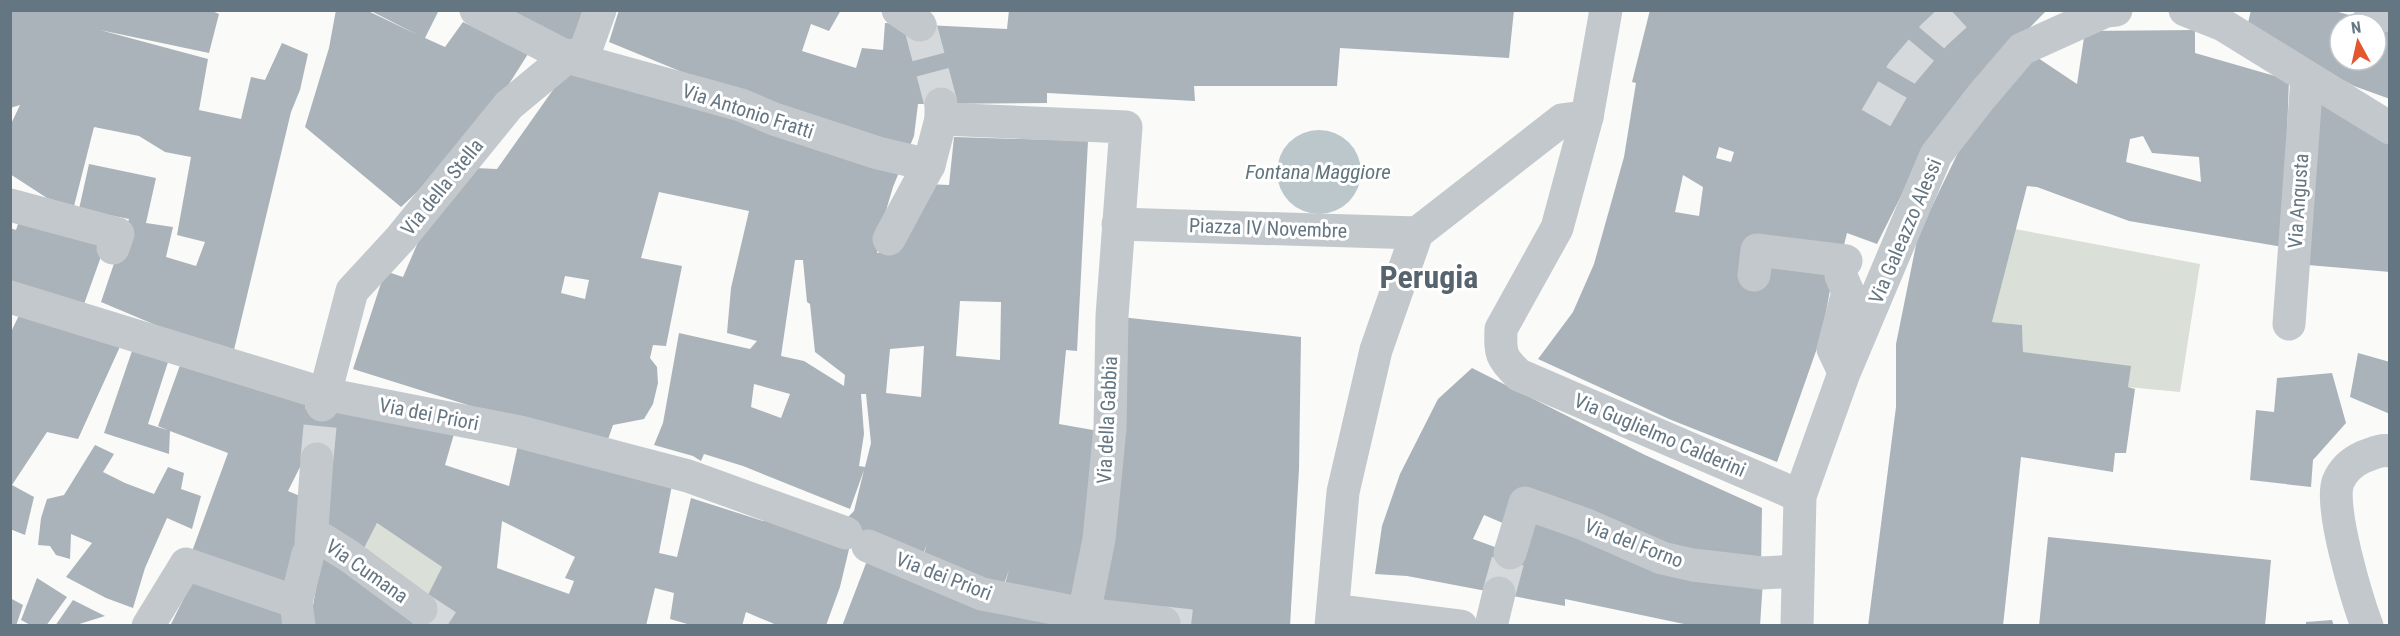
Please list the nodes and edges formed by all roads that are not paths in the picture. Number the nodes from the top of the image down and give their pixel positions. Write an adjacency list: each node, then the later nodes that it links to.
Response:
1 (476, 10): 9 (street, Via Antonio Fratti)
2 (600, 10): 9 (street, Via della Stella)
3 (2116, 10): 6 (street, Via Galeazzo Alessi)
4 (2185, 10): 10 (street)
5 (2371, 10): 7 (street)
6 (2106, 11): 22 (street, Via Galeazzo Alessi)
7 (2390, 16)
8 (1604, 22): 11 (street)
9 (567, 57): 13 (street, Via Antonio Fratti); 23 (street, Via della Stella)
10 (2307, 78): 12 (street); 21 (street, Via Angusta)
11 (1587, 117): 16 (street); 26 (street, Via Guglielmo Calderini)
12 (2390, 128)
13 (929, 165): 15 (street, Via della Gabbia); 17 (street)
14 (10, 205): 18 (street)
15 (1118, 224): 16 (street, Piazza IV Novembre); 33 (street, Via della Gabbia)
16 (1418, 233): 34 (street)
17 (889, 239)
18 (113, 248)
19 (1754, 275): 22 (street)
20 (13, 304): 23 (street, Via dei Priori)
21 (2289, 324)
22 (1844, 373): 26 (street, Via Galeazzo Alessi)
23 (323, 400): 33 (street, Via dei Priori)
24 (2390, 451): 41 (street)
25 (317, 459): 27 (street)
26 (1800, 496): 29 (street, Via Galeazzo Alessi)
27 (311, 543): 31 (street, Via Cumana); 32 (street)
28 (1510, 553): 29 (street, Via del Forno)
29 (1798, 571): 40 (street, Via Galeazzo Alessi)
30 (1499, 593): 39 (street)
31 (421, 609)
32 (298, 614): 37 (street)
33 (1084, 614): 35 (street, Via dei Priori)
34 (1332, 618): 38 (street)
35 (1119, 622): 36 (street, Via dei Priori)
36 (1164, 623)
37 (148, 626)
38 (1461, 626)
39 (1491, 626)
40 (1797, 626)
41 (2367, 626)

